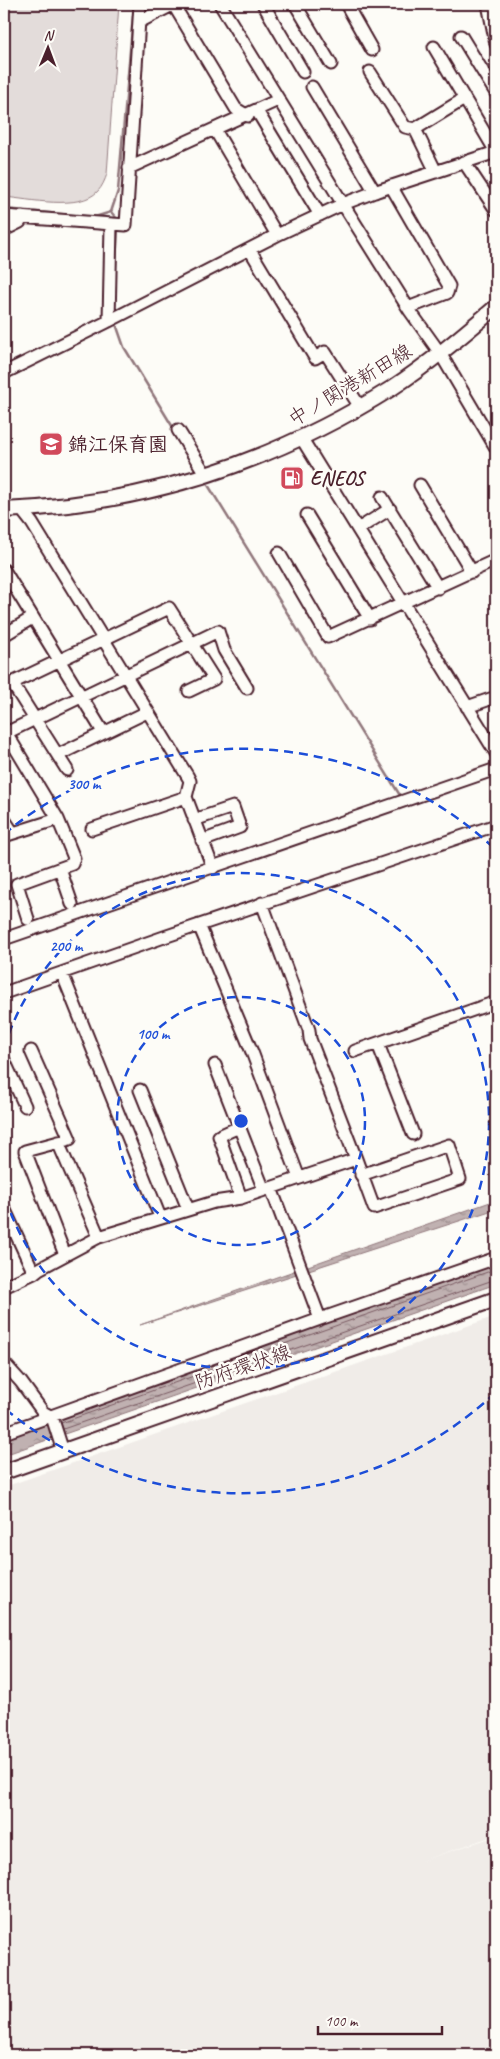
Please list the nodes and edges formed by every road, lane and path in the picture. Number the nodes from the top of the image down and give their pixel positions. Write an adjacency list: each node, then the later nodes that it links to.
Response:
1 (140, 4): 8 (street)
2 (174, 4): 8 (street); 20 (street)
3 (220, 4): 19 (street)
4 (263, 4): 14 (street)
5 (295, 4): 13 (street)
6 (346, 4): 12 (street)
7 (488, 4): 10 (street)
8 (139, 22): 25 (street)
9 (461, 36): 17 (street)
10 (496, 44)
11 (434, 47): 18 (street)
12 (372, 50)
13 (331, 64)
14 (302, 72)
15 (370, 72): 21 (street)
16 (312, 87): 28 (street)
17 (496, 93)
18 (464, 99): 21 (street); 23 (street)
19 (278, 100): 20 (street); 29 (street)
20 (252, 113): 22 (street); 31 (street)
21 (415, 129): 26 (street)
22 (215, 130): 25 (street); 36 (street)
23 (496, 152): 24 (street)
24 (464, 162): 26 (street); 30 (street)
25 (129, 168): 34 (street)
26 (436, 172): 27 (street)
27 (391, 186): 28 (street); 39 (street)
28 (375, 192): 29 (street)
29 (343, 204): 31 (street); 39 (street)
30 (496, 210)
31 (320, 215): 36 (street)
32 (4, 216): 33 (street)
33 (22, 217): 34 (street); 35 (street)
34 (111, 225): 40 (street)
35 (4, 230)
36 (277, 235): 37 (street)
37 (250, 250): 40 (street); 43 (street)
38 (496, 306): 41 (main road, 中ノ関港新田線)
39 (408, 308): 41 (street)
40 (109, 322): 42 (street)
41 (440, 353): 43 (main road, 中ノ関港新田線); 46 (street)
42 (4, 372)
43 (360, 407): 45 (main road, 中ノ関港新田線)
44 (178, 430): 47 (street)
45 (302, 439): 47 (main road, 中ノ関港新田線); 54 (street)
46 (496, 448)
47 (206, 475): 50 (main road, 中ノ関港新田線)
48 (420, 485): 58 (street)
49 (382, 497): 51 (street)
50 (21, 509): 52 (main road, 中ノ関港新田線); 64 (street)
51 (390, 509): 54 (street); 59 (street)
52 (4, 510)
53 (307, 515): 62 (street)
54 (358, 529): 60 (street)
55 (279, 553): 62 (street)
56 (496, 560): 58 (street)
57 (4, 570): 61 (street)
58 (472, 572): 59 (street)
59 (438, 588): 60 (street)
60 (404, 603): 62 (street); 72 (street)
61 (32, 618): 63 (street); 66 (street)
62 (370, 619)
63 (4, 634)
64 (102, 639): 65 (street); 66 (street); 67 (street)
65 (191, 645): 67 (street); 68 (street); 69 (street)
66 (58, 660): 70 (street); 74 (street)
67 (125, 676): 70 (street); 73 (street)
68 (247, 688)
69 (190, 691)
70 (81, 696): 74 (street); 76 (street)
71 (496, 697): 72 (street)
72 (467, 707): 77 (street)
73 (147, 712): 76 (street); 81 (street)
74 (33, 719): 75 (street); 78 (street)
75 (5, 731): 83 (street)
76 (103, 732): 78 (street)
77 (496, 753)
78 (58, 755): 80 (street)
79 (496, 769): 89 (street)
80 (67, 770)
81 (186, 798): 84 (street); 86 (street)
82 (4, 819): 87 (street)
83 (58, 819): 87 (street); 90 (street)
84 (194, 820): 88 (street); 88 (street)
85 (496, 825): 91 (street)
86 (92, 829)
87 (8, 835)
88 (202, 841): 89 (street)
89 (213, 868): 95 (street)
90 (60, 869): 92 (street); 93 (street)
91 (262, 903): 94 (street); 109 (street)
92 (72, 904)
93 (28, 919)
94 (199, 925): 96 (street); 111 (street)
95 (4, 939)
96 (62, 973): 97 (street); 116 (street)
97 (4, 993)
98 (496, 1002): 99 (street)
99 (378, 1044): 101 (street); 107 (street)
100 (31, 1051): 108 (street)
101 (355, 1051)
102 (4, 1060): 105 (street)
103 (215, 1065): 106 (street)
104 (140, 1090): 115 (street)
105 (25, 1106)
106 (239, 1127): 112 (street); 113 (street)
107 (412, 1134)
108 (58, 1142): 117 (street); 118 (street)
109 (356, 1159): 110 (street); 111 (street)
110 (361, 1175): 110 (street)
111 (299, 1178): 112 (street)
112 (268, 1189): 113 (street); 123 (street)
113 (241, 1198): 115 (street)
114 (4, 1208): 120 (street)
115 (188, 1209): 116 (street)
116 (160, 1217): 117 (street)
117 (99, 1237): 118 (street)
118 (65, 1255): 120 (street)
119 (496, 1258): 123 (street)
120 (34, 1273): 121 (street)
121 (4, 1287)
122 (496, 1299): 127 (main road, 防府環状線)
123 (320, 1318): 125 (street)
124 (4, 1363): 125 (street)
125 (52, 1417): 126 (street); 127 (street)
126 (4, 1433)
127 (63, 1448): 128 (main road, 防府環状線)
128 (4, 1472)

